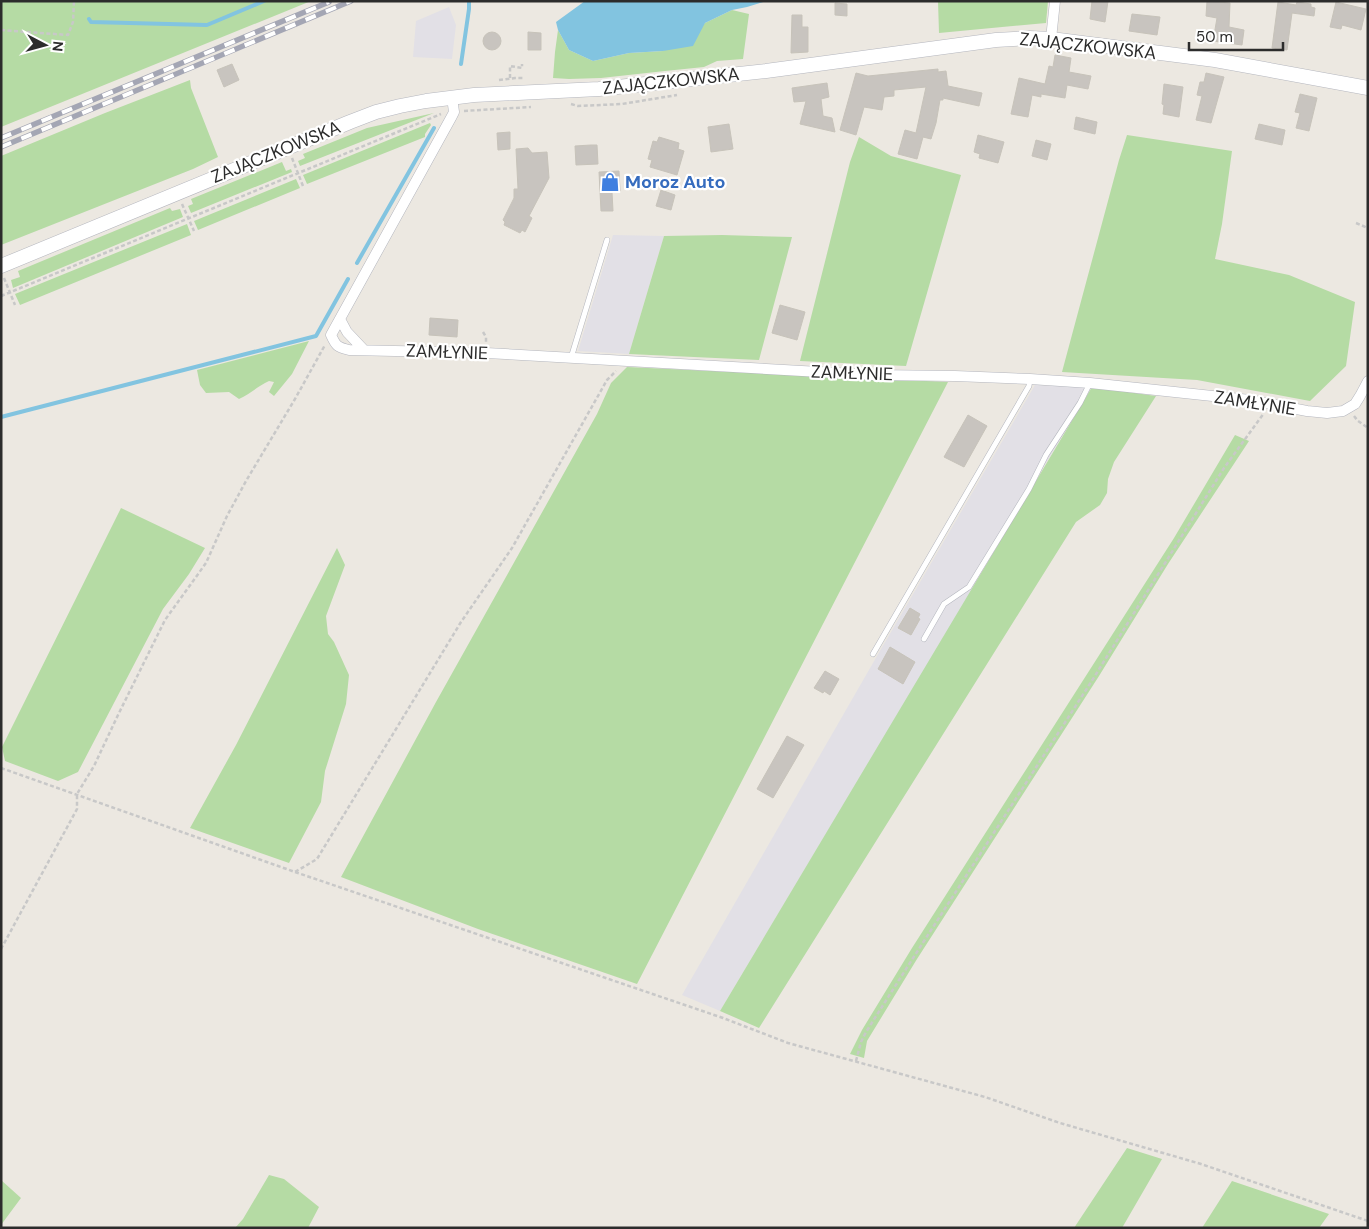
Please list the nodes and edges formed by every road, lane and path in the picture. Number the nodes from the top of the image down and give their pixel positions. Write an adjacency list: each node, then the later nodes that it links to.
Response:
1 (74, 1): 3 (path)
2 (1055, 1): 4 (street)
3 (1, 30)
4 (1051, 38): 7 (main road, ZAJĄCZKOWSKA); 8 (main road, ZAJĄCZKOWSKA)
5 (522, 64): 6 (path)
6 (510, 78)
7 (1368, 88)
8 (452, 97): 12 (main road, ZAJĄCZKOWSKA); 25 (street)
9 (523, 108): 10 (path)
10 (461, 111)
11 (446, 112): 13 (path)
12 (288, 148): 13 (path); 15 (main road, ZAJĄCZKOWSKA)
13 (298, 174): 14 (path); 16 (path)
14 (302, 186)
15 (178, 193): 16 (path); 21 (main road, ZAJĄCZKOWSKA)
16 (189, 219): 19 (path); 22 (path)
17 (1356, 223): 18 (path)
18 (1368, 228)
19 (194, 231)
20 (607, 240): 28 (lane)
21 (3, 272): 22 (path)
22 (10, 293): 23 (path); 24 (path)
23 (1, 296)
24 (15, 305)
25 (340, 319): 26 (street); 27 (street)
26 (331, 336): 27 (street, ZAMŁYNIE); 39 (path)
27 (364, 350): 28 (street, ZAMŁYNIE)
28 (570, 358): 29 (street, ZAMŁYNIE)
29 (626, 361): 30 (street, ZAMŁYNIE); 40 (path)
30 (1030, 378): 32 (street, ZAMŁYNIE); 37 (lane)
31 (1368, 381): 34 (street)
32 (1090, 383): 33 (street, ZAMŁYNIE); 36 (lane)
33 (1273, 405): 34 (street, ZAMŁYNIE); 42 (path)
34 (1349, 408): 35 (path)
35 (1368, 428)
36 (924, 639)
37 (873, 654)
38 (1, 768): 39 (path)
39 (76, 794): 40 (path); 41 (path)
40 (295, 872): 42 (path)
41 (1, 949)
42 (856, 1061): 43 (path)
43 (1368, 1221)

